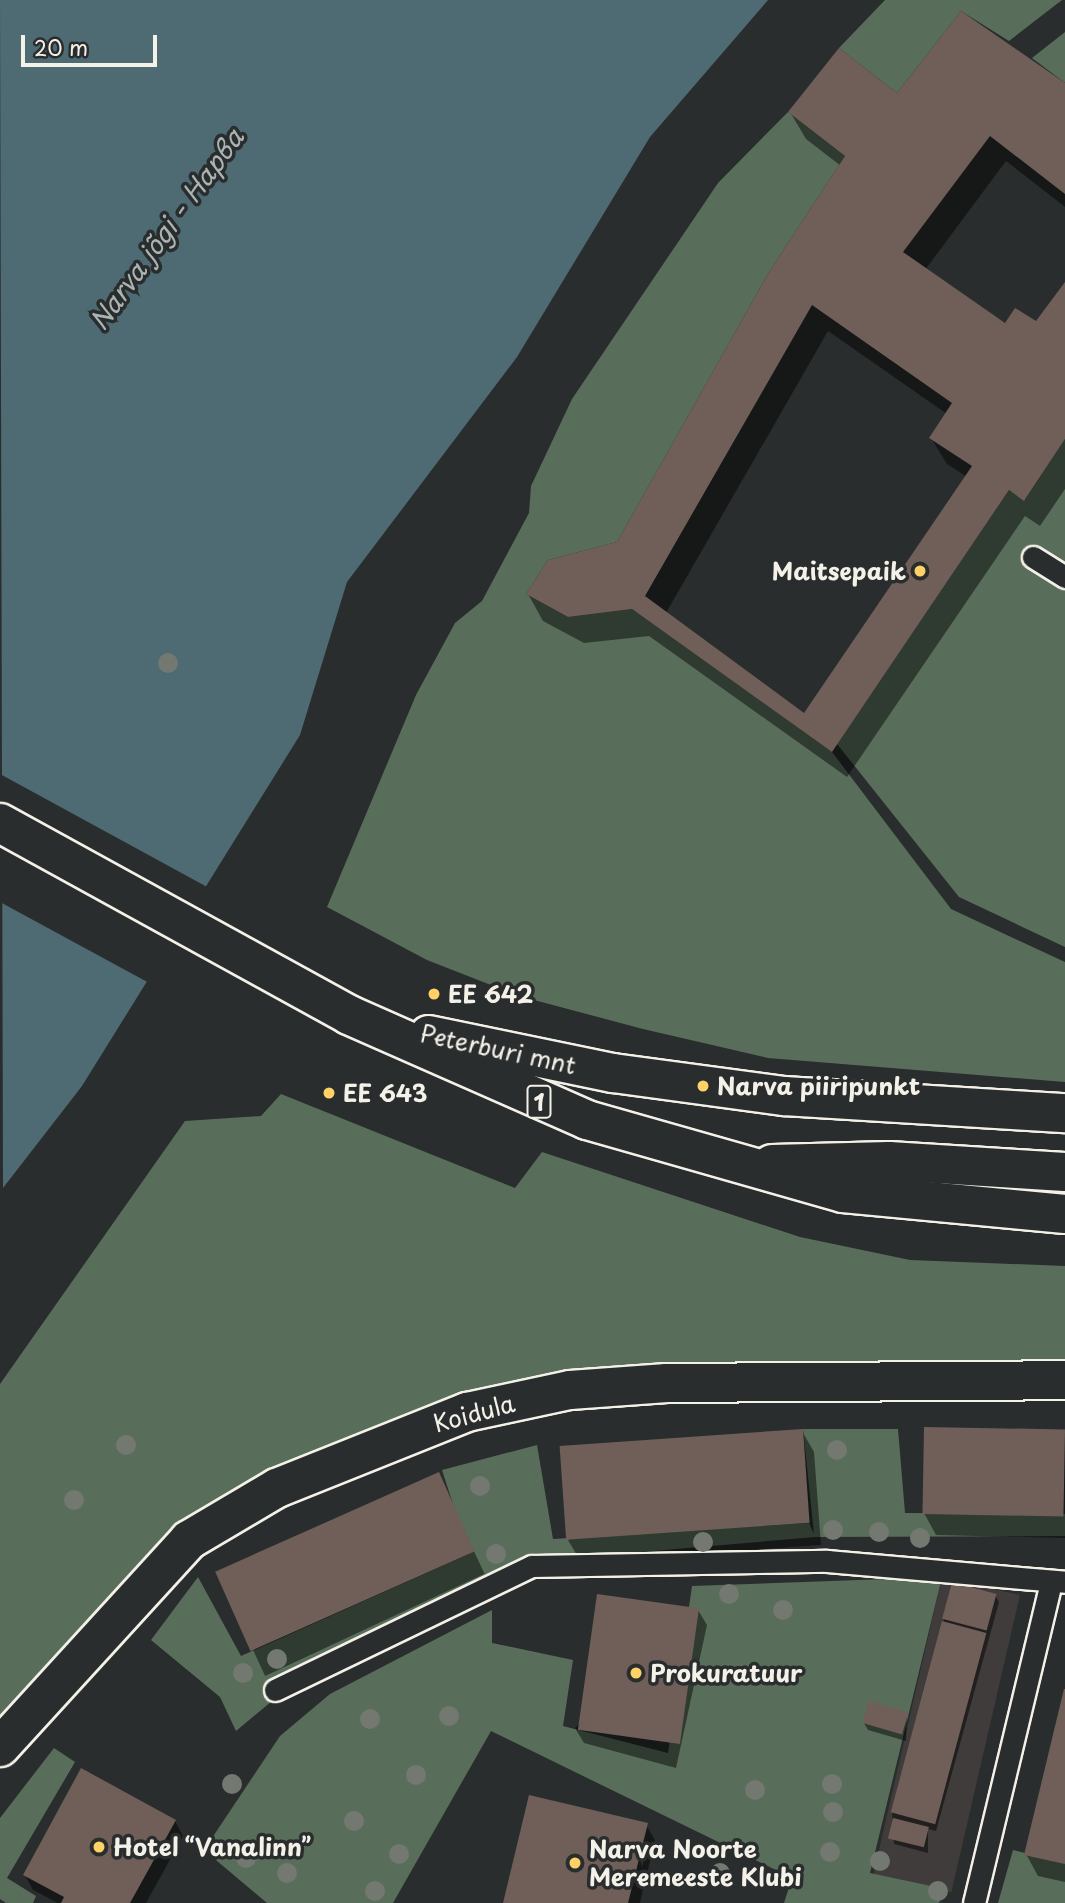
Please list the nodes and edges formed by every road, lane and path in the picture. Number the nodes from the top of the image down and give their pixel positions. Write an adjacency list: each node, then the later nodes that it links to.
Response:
1 (1033, 557): 2 (lane)
2 (1065, 578)
3 (0, 823): 4 (main road)
4 (349, 1015): 5 (main road, Peterburi mnt / 1); 6 (main road, Peterburi mnt / 1)
5 (1065, 1114)
6 (738, 1167): 7 (main road, Peterburi mnt / 1); 8 (main road, Peterburi mnt)
7 (1065, 1172)
8 (1065, 1214)
9 (1065, 1380): 12 (main road, Koidula)
10 (1058, 1583): 11 (lane); 13 (lane)
11 (275, 1690)
12 (0, 1747)
13 (974, 1903)

